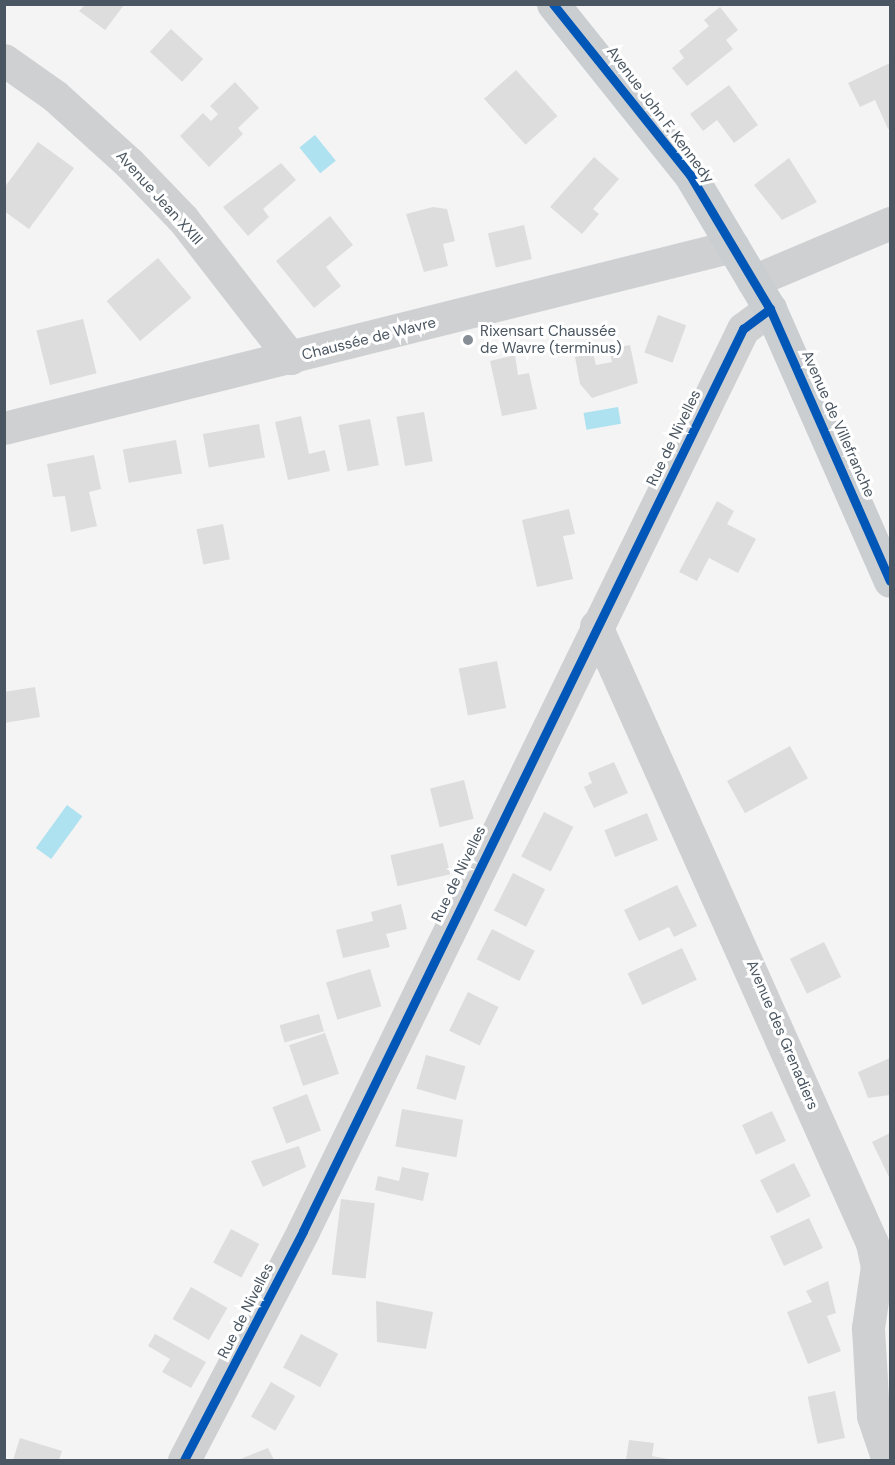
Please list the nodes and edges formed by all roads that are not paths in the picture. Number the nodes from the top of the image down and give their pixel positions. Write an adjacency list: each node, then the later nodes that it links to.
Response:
1 (553, 4): 4 (main road, Avenue John F. Kennedy)
2 (4, 60): 7 (street, Avenue Jean XXIII)
3 (891, 223): 5 (street)
4 (733, 246): 5 (main road, Avenue John F. Kennedy); 7 (street, Chaussée de Wavre)
5 (753, 280): 6 (main road, Avenue de Villefranche)
6 (770, 309): 9 (main road, Avenue de Villefranche); 10 (street, Rue de Nivelles)
7 (291, 358): 8 (street, Chaussée de Wavre)
8 (4, 428)
9 (891, 581)
10 (596, 626): 11 (street, Rue de Nivelles); 12 (street, Avenue des Grenadiers)
11 (184, 1461)
12 (888, 1461)

